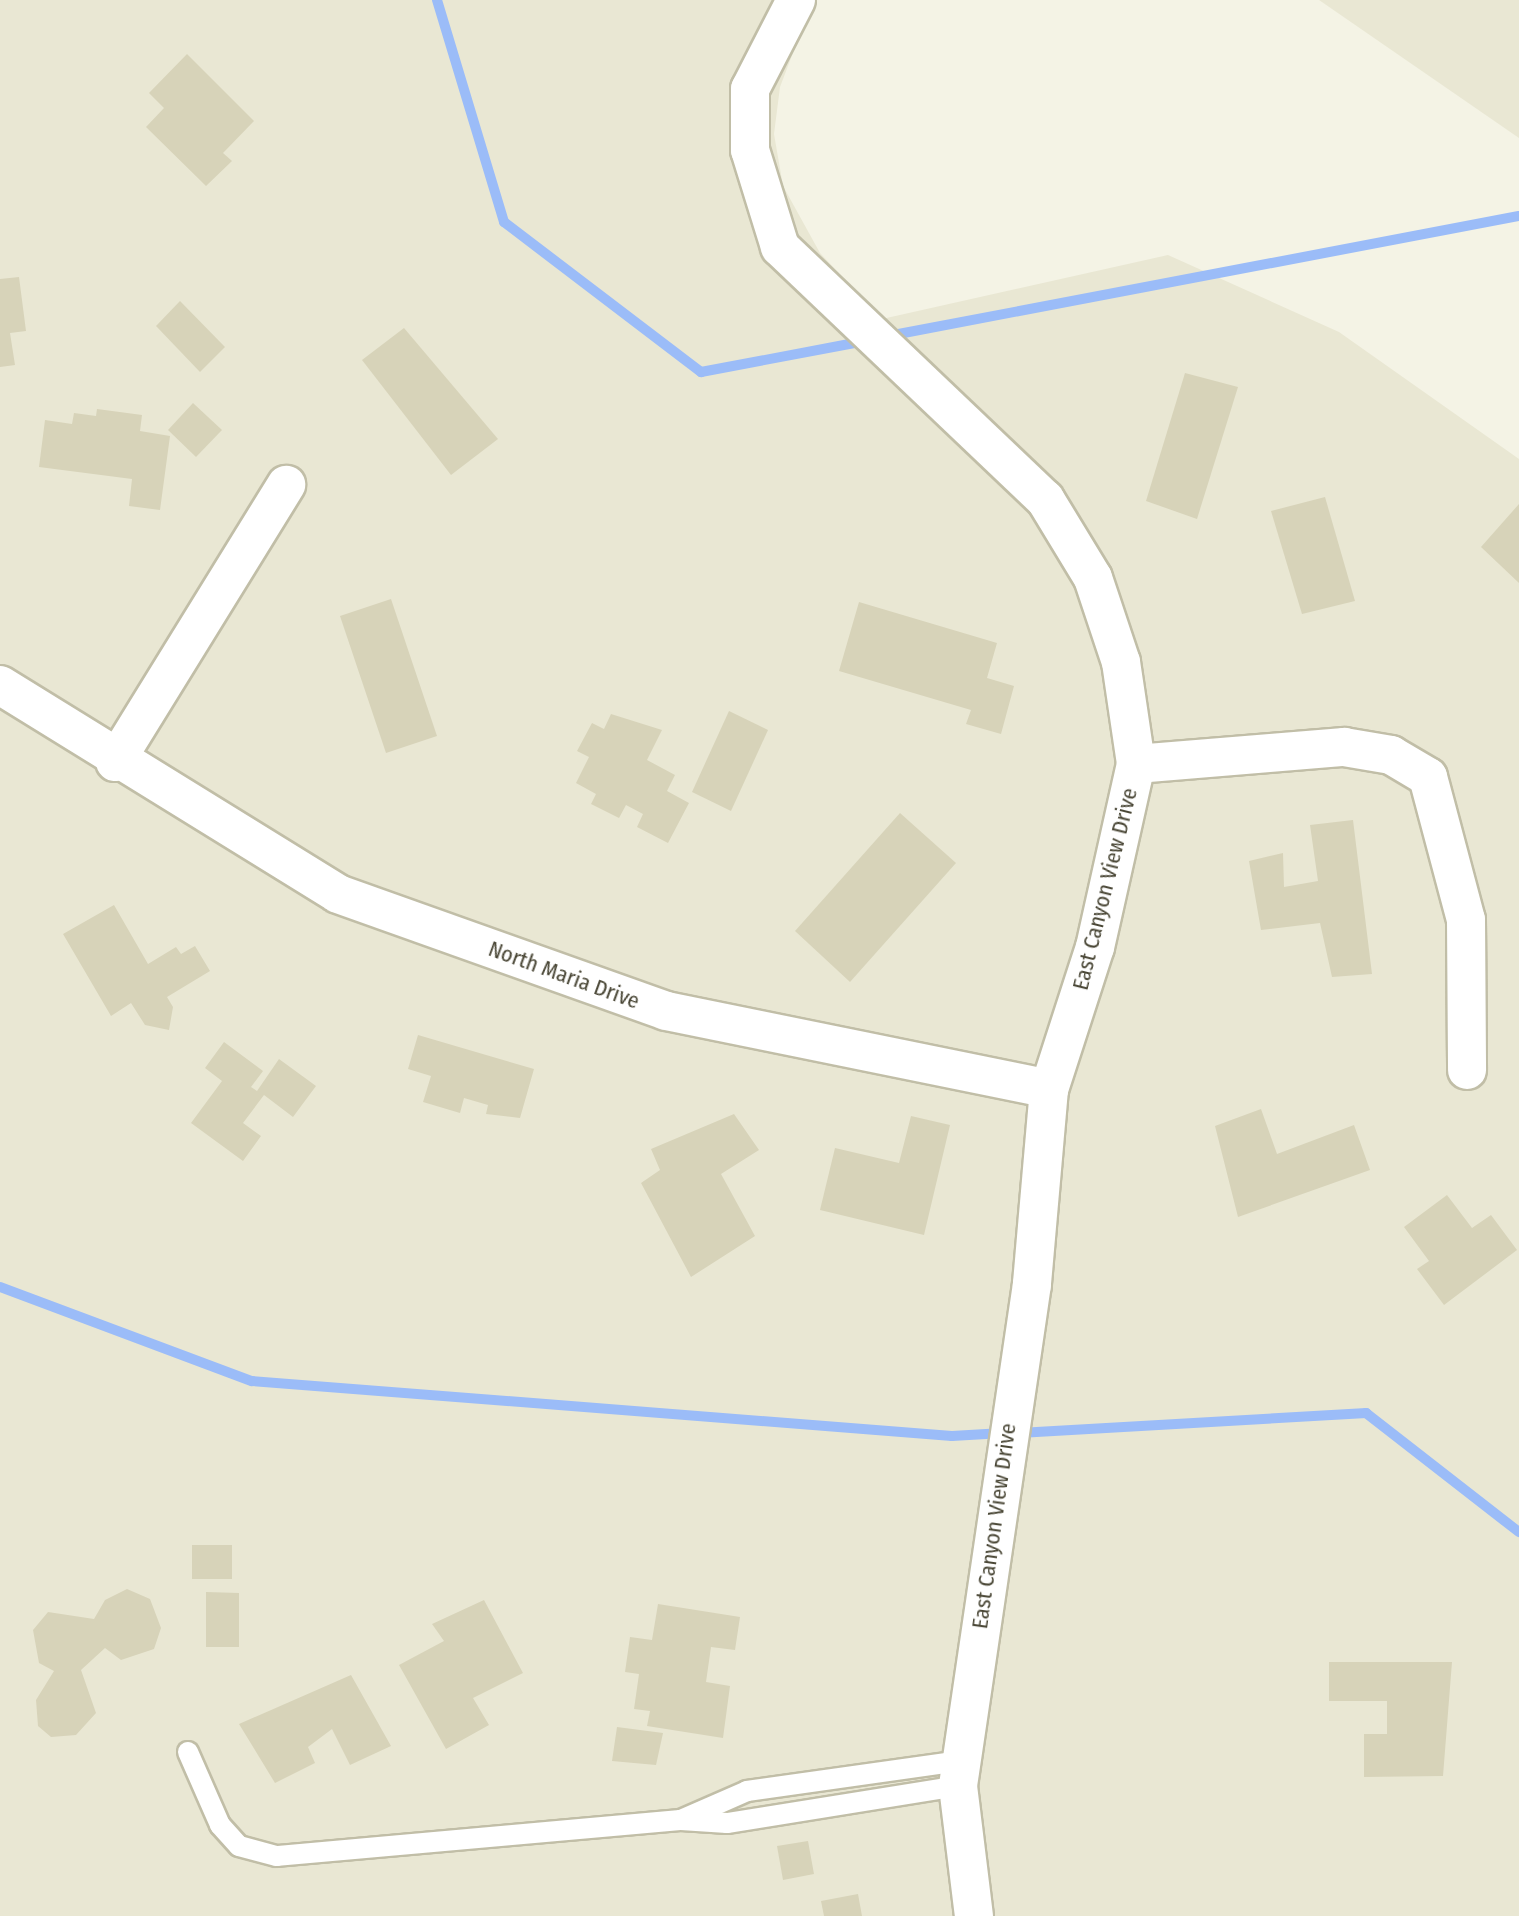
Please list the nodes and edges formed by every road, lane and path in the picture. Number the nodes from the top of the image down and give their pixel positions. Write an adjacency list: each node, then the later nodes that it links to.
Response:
1 (796, 0): 5 (street, East Canyon View Drive)
2 (286, 485): 4 (street)
3 (0, 685): 4 (street, North Maria Drive)
4 (115, 762): 7 (street, North Maria Drive)
5 (1136, 764): 6 (street); 7 (street, East Canyon View Drive)
6 (1467, 1070)
7 (1049, 1089): 9 (street, East Canyon View Drive)
8 (188, 1752): 9 (lane)
9 (959, 1774): 10 (street, East Canyon View Drive)
10 (974, 1916)

